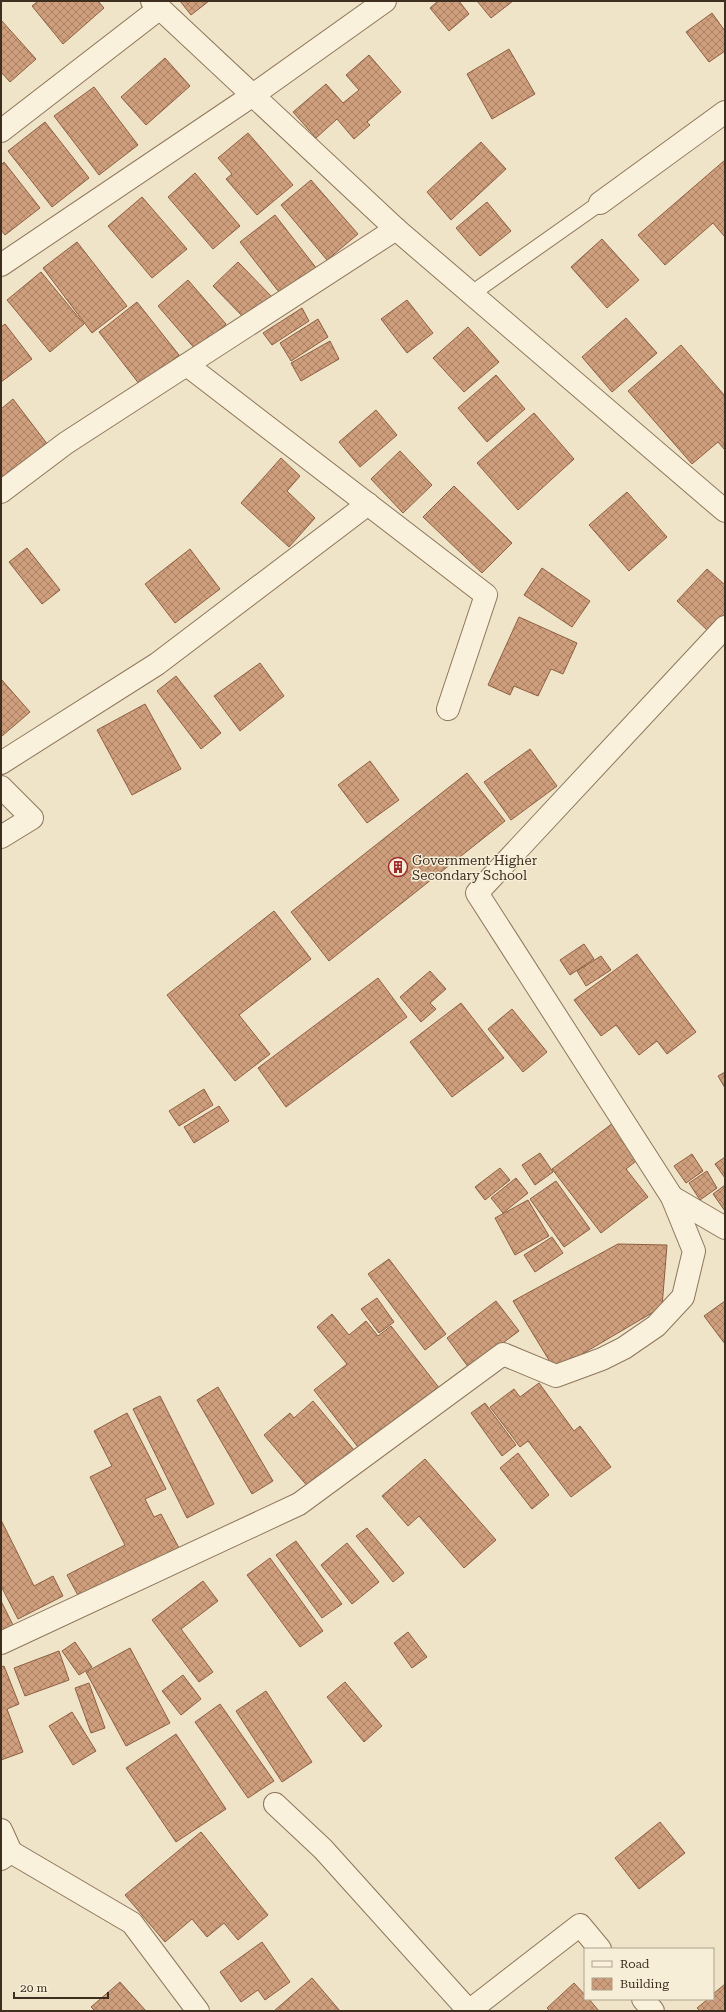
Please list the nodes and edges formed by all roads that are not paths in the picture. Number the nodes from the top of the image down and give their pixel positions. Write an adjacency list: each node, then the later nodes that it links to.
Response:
1 (385, 1): 3 (street)
2 (156, 5): 3 (street); 5 (street)
3 (252, 95): 7 (street); 8 (street)
4 (725, 112): 6 (street)
5 (1, 131)
6 (600, 202): 9 (lane)
7 (396, 229): 9 (street); 10 (street)
8 (1, 265)
9 (471, 294): 13 (street)
10 (188, 366): 11 (street); 12 (street)
11 (1, 492)
12 (368, 504): 15 (street); 16 (street)
13 (725, 511)
14 (725, 627): 19 (street)
15 (448, 710)
16 (1, 763)
17 (1, 787): 18 (street)
18 (1, 837)
19 (672, 1197): 20 (street); 21 (street)
20 (725, 1228)
21 (1, 1643)
22 (275, 1804): 28 (street)
23 (1, 1830): 24 (street)
24 (6, 1855): 27 (street)
25 (599, 1948): 28 (street)
26 (644, 2000): 29 (street)
27 (198, 2011)
28 (469, 2011)
29 (653, 2011)

